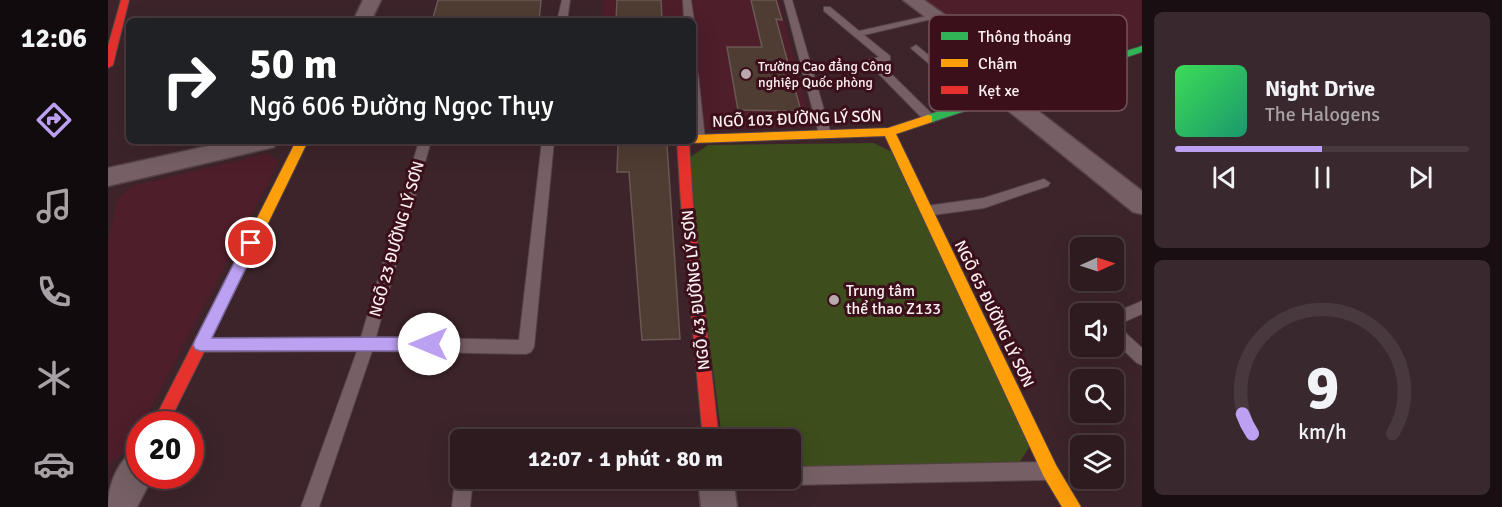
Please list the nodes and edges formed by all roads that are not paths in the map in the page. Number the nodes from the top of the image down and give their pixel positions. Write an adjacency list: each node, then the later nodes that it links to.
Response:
1 (125, 0): 18 (street)
2 (372, 0): 10 (street)
3 (566, 0): 11 (lane)
4 (687, 0): 12 (lane)
5 (788, 0): 23 (lane)
6 (912, 0): 8 (street)
7 (827, 9): 13 (lane)
8 (932, 15)
9 (929, 17): 13 (lane)
10 (363, 18)
11 (563, 18)
12 (688, 18)
13 (857, 34): 21 (lane)
14 (916, 48): 17 (lane)
15 (1142, 50): 16 (street, NGÕ 103 ĐƯỜNG LÝ SƠN)
16 (1127, 55)
17 (929, 59)
18 (108, 65)
19 (954, 111): 21 (street, NGÕ 103 ĐƯỜNG LÝ SƠN)
20 (1023, 111): 32 (street)
21 (930, 119): 22 (street, NGÕ 103 ĐƯỜNG LÝ SƠN)
22 (889, 132): 23 (street, NGÕ 103 ĐƯỜNG LÝ SƠN); 33 (street, NGÕ 65 ĐƯỜNG LÝ SƠN)
23 (825, 134): 24 (street, NGÕ 103 ĐƯỜNG LÝ SƠN)
24 (696, 139)
25 (253, 144): 30 (street)
26 (300, 144): 38 (street)
27 (423, 144): 37 (lane, NGÕ 23 ĐƯỜNG LÝ SƠN)
28 (548, 144): 37 (lane)
29 (683, 144): 41 (street, NGÕ 43 ĐƯỜNG LÝ SƠN)
30 (108, 177)
31 (1044, 183): 33 (lane)
32 (1142, 205)
33 (926, 211): 42 (street, NGÕ 65 ĐƯỜNG LÝ SƠN)
34 (1142, 307): 35 (lane)
35 (1124, 315)
36 (1124, 341): 39 (lane)
37 (368, 344): 38 (lane); 46 (lane, NGÕ 23 ĐƯỜNG LÝ SƠN)
38 (200, 345): 40 (street)
39 (1142, 358)
40 (167, 411)
41 (710, 429)
42 (1050, 471): 43 (lane); 49 (street, NGÕ 65 ĐƯỜNG LÝ SƠN)
43 (801, 476)
44 (462, 489): 47 (lane)
45 (717, 489): 48 (street)
46 (310, 507)
47 (460, 507)
48 (719, 507)
49 (1072, 507)

